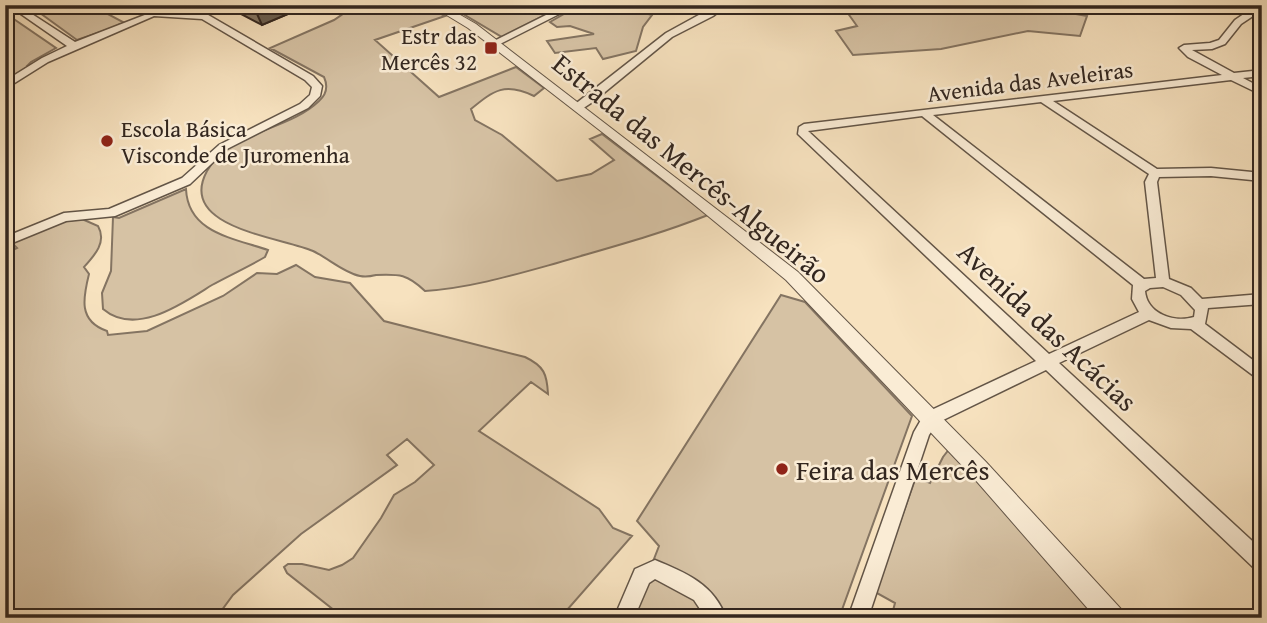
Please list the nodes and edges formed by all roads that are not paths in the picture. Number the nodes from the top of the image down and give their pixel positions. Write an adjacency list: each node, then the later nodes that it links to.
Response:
1 (12, 5): 15 (street)
2 (108, 5): 10 (street)
3 (139, 5): 10 (street)
4 (171, 5): 11 (street)
5 (184, 5): 12 (street)
6 (435, 5): 14 (street, Estrada das Mercês-Algueirão)
7 (573, 5): 14 (street)
8 (723, 5): 21 (street)
9 (1262, 6): 17 (street)
10 (129, 14): 11 (street); 13 (street)
11 (153, 15): 12 (street); 13 (street)
12 (205, 18): 26 (street)
13 (116, 29): 15 (street)
14 (495, 43): 21 (street, Estrada das Mercês-Algueirão)
15 (74, 46): 18 (street)
16 (1262, 73): 17 (street, Avenida das Aveleiras)
17 (1229, 77): 19 (street); 20 (street, Avenida das Aveleiras)
18 (5, 86)
19 (1262, 92)
20 (1042, 99): 22 (street, Avenida das Aveleiras); 24 (street)
21 (578, 107): 35 (street, Estrada das Mercês-Algueirão)
22 (924, 113): 23 (street, Avenida das Aveleiras); 28 (street)
23 (804, 127): 33 (street, Avenida das Acácias)
24 (1155, 173): 25 (street); 27 (street)
25 (1262, 177)
26 (5, 242)
27 (1163, 282): 28 (street); 30 (street)
28 (1142, 285): 31 (street)
29 (1262, 299): 30 (street)
30 (1199, 304): 32 (street)
31 (1150, 313): 32 (street); 33 (street)
32 (1195, 324): 34 (street)
33 (1048, 362): 35 (street); 36 (street, Avenida das Acácias)
34 (1262, 376)
35 (931, 418): 39 (street); 40 (street, Estrada das Mercês-Algueirão)
36 (1262, 563)
37 (624, 618): 38 (street)
38 (716, 618)
39 (858, 618)
40 (1112, 618)

